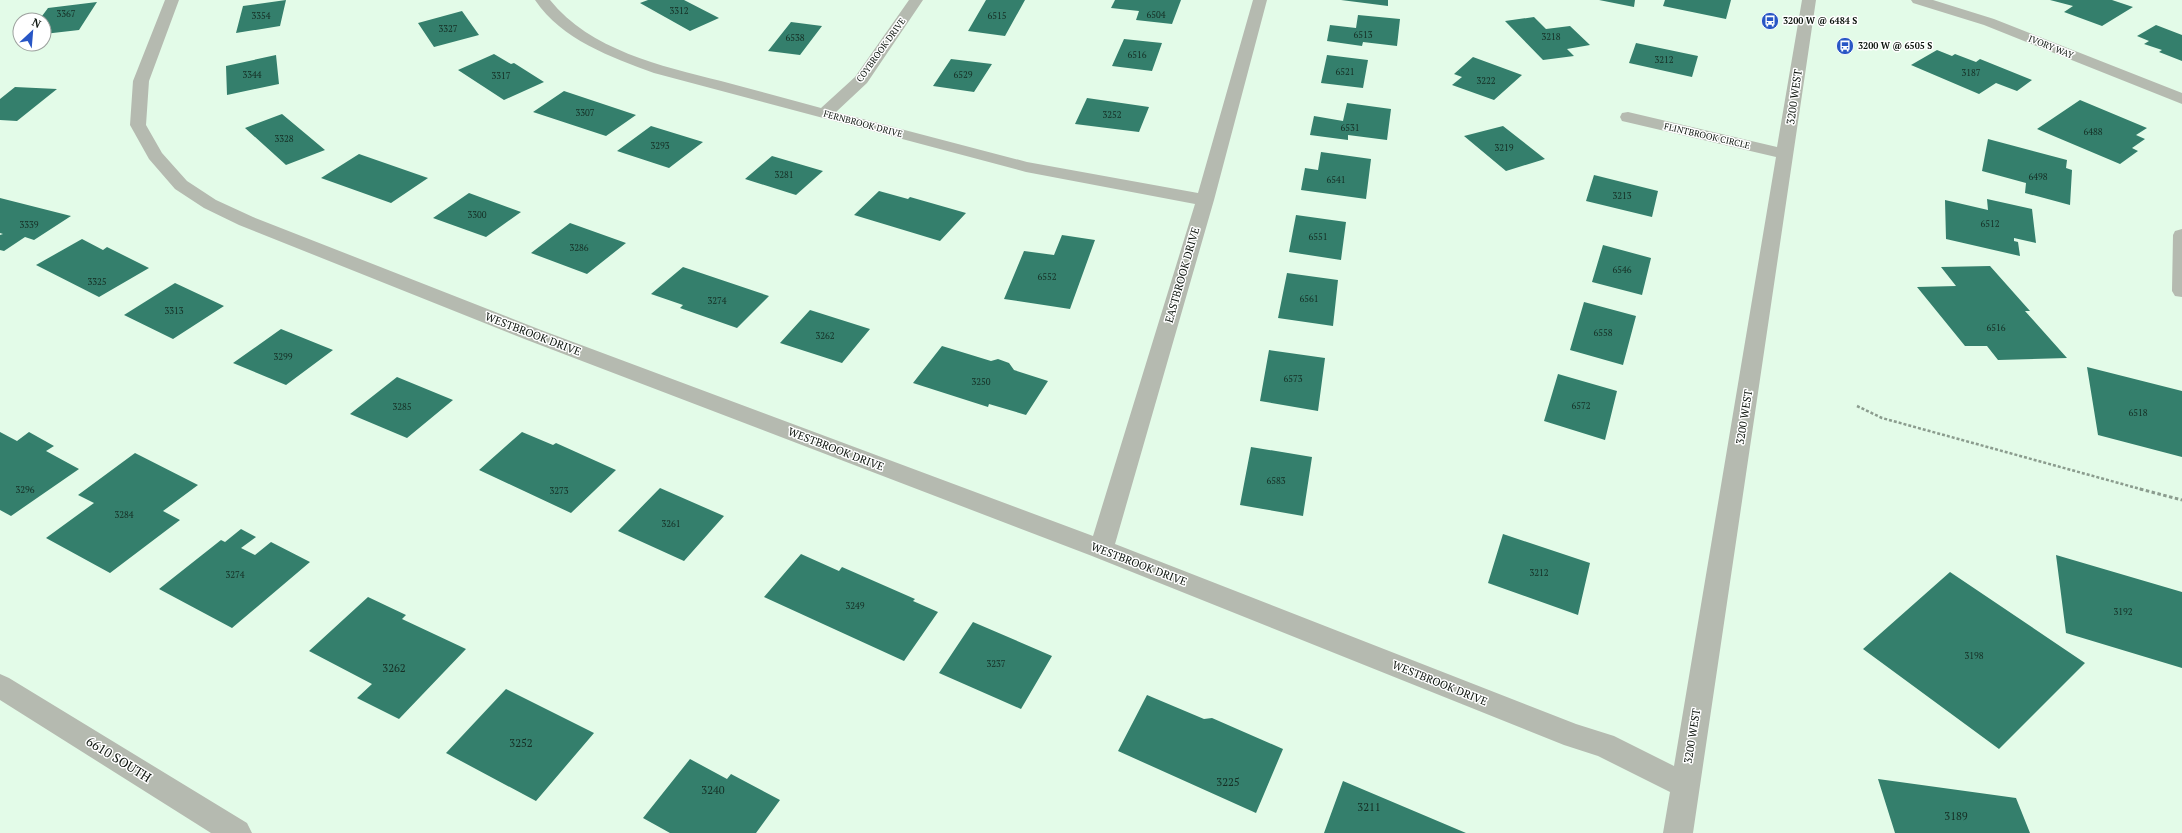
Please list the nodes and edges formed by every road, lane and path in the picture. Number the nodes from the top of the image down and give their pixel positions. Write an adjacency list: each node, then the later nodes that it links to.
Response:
1 (172, 0): 16 (street, WESTBROOK DRIVE)
2 (542, 0): 8 (street, FERNBROOK DRIVE)
3 (916, 0): 8 (street, COYBROOK DRIVE)
4 (1260, 0): 11 (street, EASTBROOK DRIVE)
5 (1809, 0): 10 (street, 3200 WEST)
6 (1918, 0): 7 (street, IVORY WAY)
7 (2182, 100)
8 (825, 113): 11 (street, FERNBROOK DRIVE)
9 (1628, 117): 10 (street, FLINTBROOK CIRCLE)
10 (1786, 154): 18 (street, 3200 WEST)
11 (1205, 200): 16 (street, EASTBROOK DRIVE)
12 (2182, 235): 13 (street)
13 (2182, 290)
14 (1857, 406): 15 (path)
15 (2182, 500)
16 (1101, 549): 18 (street, WESTBROOK DRIVE)
17 (0, 686): 19 (street, 6610 SOUTH)
18 (1684, 785): 20 (street, 3200 WEST)
19 (237, 833)
20 (1678, 833)

